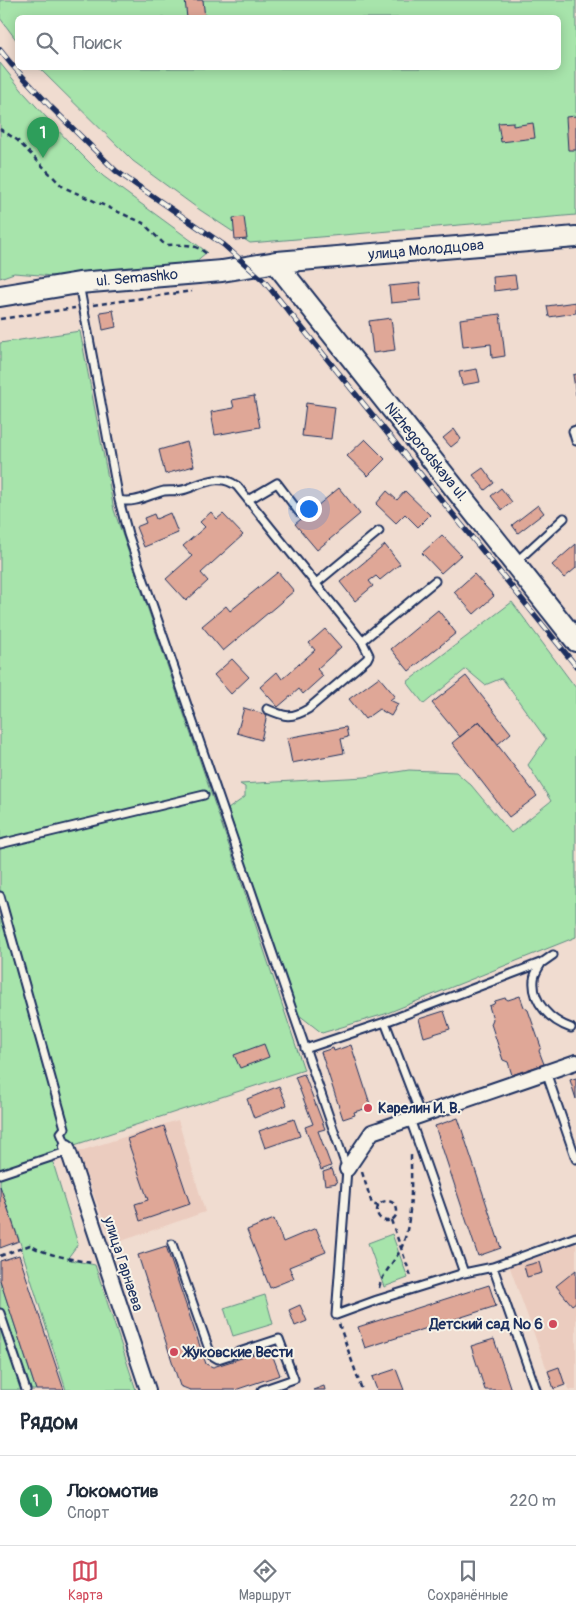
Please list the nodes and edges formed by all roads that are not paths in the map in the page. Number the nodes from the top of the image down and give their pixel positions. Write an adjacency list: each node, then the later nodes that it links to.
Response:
1 (576, 237): 2 (street, улица Молодцова)
2 (275, 262): 3 (street, ul. Semashko); 12 (street, Nizhegorodskaya ul.)
3 (79, 284): 4 (street, ul. Semashko); 7 (lane)
4 (0, 296)
5 (576, 430): 6 (lane)
6 (576, 441)
7 (119, 500): 8 (lane); 25 (lane)
8 (248, 500): 9 (lane); 14 (lane)
9 (299, 512)
10 (564, 518): 12 (lane)
11 (379, 531): 14 (lane)
12 (515, 564): 15 (street, Nizhegorodskaya ul.)
13 (435, 581): 16 (lane)
14 (316, 584): 16 (lane)
15 (575, 638)
16 (362, 641): 17 (lane)
17 (267, 709)
18 (204, 795): 19 (lane)
19 (0, 844)
20 (0, 896): 29 (lane)
21 (553, 955): 22 (lane)
22 (543, 962): 23 (lane); 24 (lane)
23 (385, 1022): 25 (lane); 28 (lane)
24 (571, 1028)
25 (305, 1049): 31 (lane)
26 (576, 1062): 27 (street)
27 (546, 1072): 28 (street); 30 (lane)
28 (416, 1117): 31 (street); 36 (lane)
29 (68, 1149): 32 (lane); 39 (street, улица Гарнаева)
30 (576, 1159)
31 (347, 1168): 36 (lane)
32 (0, 1174)
33 (576, 1237): 35 (lane)
34 (172, 1244): 40 (lane)
35 (493, 1267): 36 (lane); 41 (lane)
36 (464, 1273)
37 (0, 1313): 38 (lane)
38 (26, 1390)
39 (148, 1390)
40 (262, 1390)
41 (536, 1390)

